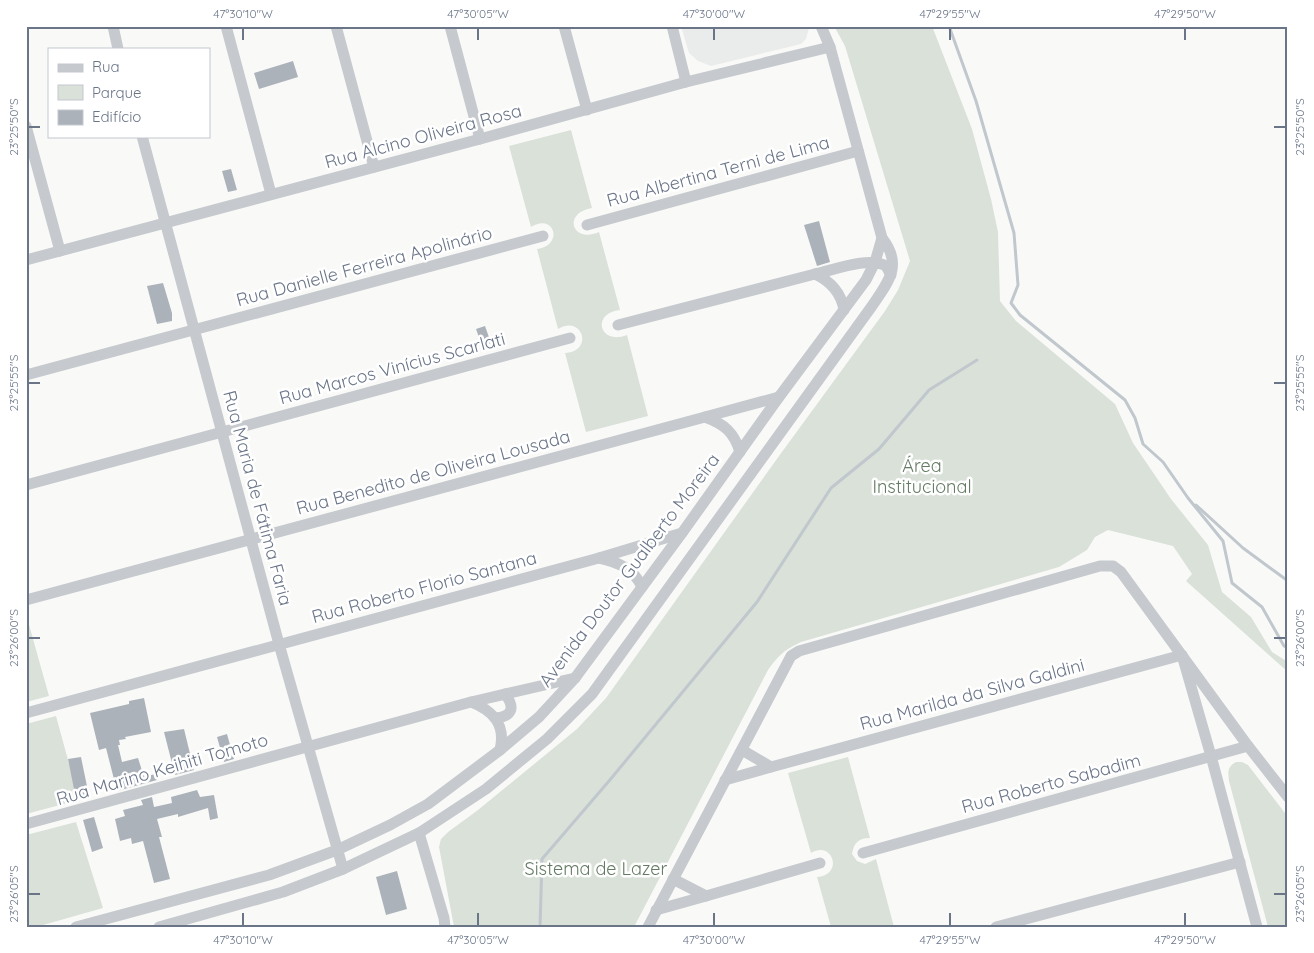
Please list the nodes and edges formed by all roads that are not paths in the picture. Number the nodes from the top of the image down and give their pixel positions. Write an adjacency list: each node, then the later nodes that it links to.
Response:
1 (112, 26): 9 (street)
2 (226, 26): 17 (street)
3 (336, 26): 16 (street)
4 (450, 26): 14 (street)
5 (564, 26): 11 (street)
6 (672, 26): 10 (street)
7 (822, 26): 8 (street)
8 (830, 47): 10 (street, Rua Alcino Oliveira Rosa); 15 (street)
9 (118, 48)
10 (686, 82): 11 (street, Rua Alcino Oliveira Rosa)
11 (587, 110): 14 (street, Rua Alcino Oliveira Rosa)
12 (26, 126): 22 (street)
13 (143, 138): 18 (street, Rua Maria de Fátima Faria)
14 (480, 139): 16 (street, Rua Alcino Oliveira Rosa)
15 (858, 151): 19 (street, Rua Albertina Terni de Lima); 21 (street)
16 (374, 167): 17 (street, Rua Alcino Oliveira Rosa)
17 (272, 194): 18 (street, Rua Alcino Oliveira Rosa)
18 (165, 224): 22 (street, Rua Alcino Oliveira Rosa); 29 (street, Rua Maria de Fátima Faria)
19 (588, 225)
20 (543, 236): 29 (street, Rua Danielle Ferreira Apolinário)
21 (885, 250): 24 (street, Avenida Doutor Gualberto Moreira); 25 (street)
22 (60, 251): 23 (street, Rua Alcino Oliveira Rosa)
23 (26, 260)
24 (876, 262): 25 (street); 26 (street); 27 (street, Avenida Doutor Gualberto Moreira)
25 (892, 270): 58 (street)
26 (814, 274): 27 (street); 28 (street)
27 (844, 310): 32 (street, Avenida Doutor Gualberto Moreira)
28 (618, 325)
29 (194, 330): 31 (street, Rua Danielle Ferreira Apolinário); 34 (street, Rua Maria de Fátima Faria)
30 (570, 338): 34 (street, Rua Marcos Vinícius Scarlati)
31 (26, 375)
32 (779, 397): 33 (street, Rua Benedito de Oliveira Lousada); 35 (street, Avenida Doutor Gualberto Moreira)
33 (705, 417): 35 (street); 38 (street, Rua Benedito de Oliveira Lousada)
34 (223, 432): 36 (street, Rua Marcos Vinícius Scarlati); 38 (street, Rua Maria de Fátima Faria)
35 (740, 452): 37 (street, Avenida Doutor Gualberto Moreira)
36 (26, 485)
37 (682, 533): 39 (street, Rua Roberto Florio Santana); 40 (street, Avenida Doutor Gualberto Moreira)
38 (252, 539): 41 (street, Rua Benedito de Oliveira Lousada); 42 (street, Rua Maria de Fátima Faria)
39 (599, 558): 40 (street); 42 (street, Rua Roberto Florio Santana)
40 (642, 587): 44 (street, Avenida Doutor Gualberto Moreira)
41 (26, 600)
42 (279, 644): 47 (street, Rua Roberto Florio Santana); 49 (street, Rua Maria de Fátima Faria)
43 (1182, 655): 50 (street); 52 (street); 53 (street); 54 (street, Rua Marilda da Silva Galdini)
44 (575, 678): 45 (street, Rua Marino Keihiti Tomoto); 51 (street, Avenida Doutor Gualberto Moreira)
45 (505, 694): 46 (street, Rua Marino Keihiti Tomoto); 48 (street)
46 (471, 702): 48 (street); 49 (street, Rua Marino Keihiti Tomoto)
47 (26, 713)
48 (496, 718): 51 (street)
49 (308, 746): 57 (street, Rua Marino Keihiti Tomoto); 59 (street, Rua Maria de Fátima Faria)
50 (1248, 746): 53 (street, Rua Roberto Sabadim); 56 (street)
51 (500, 750): 59 (street, Avenida Doutor Gualberto Moreira)
52 (742, 750): 54 (street); 55 (street)
53 (1211, 756): 60 (street, Rua Roberto Sabadim); 61 (street)
54 (771, 768): 55 (street, Rua Marilda da Silva Galdini)
55 (725, 780): 64 (street)
56 (1288, 797)
57 (26, 824)
58 (419, 833): 63 (street); 69 (street)
59 (337, 850): 63 (street, Rua Maria de Fátima Faria); 67 (street, Avenida Doutor Gualberto Moreira)
60 (862, 853)
61 (1240, 862): 71 (street); 72 (street)
62 (820, 864): 65 (street)
63 (344, 869): 68 (street)
64 (673, 879): 65 (street); 66 (street)
65 (706, 896): 66 (street)
66 (656, 910): 70 (street)
67 (76, 927)
68 (159, 927)
69 (445, 927)
70 (648, 927)
71 (996, 927)
72 (1257, 927)

